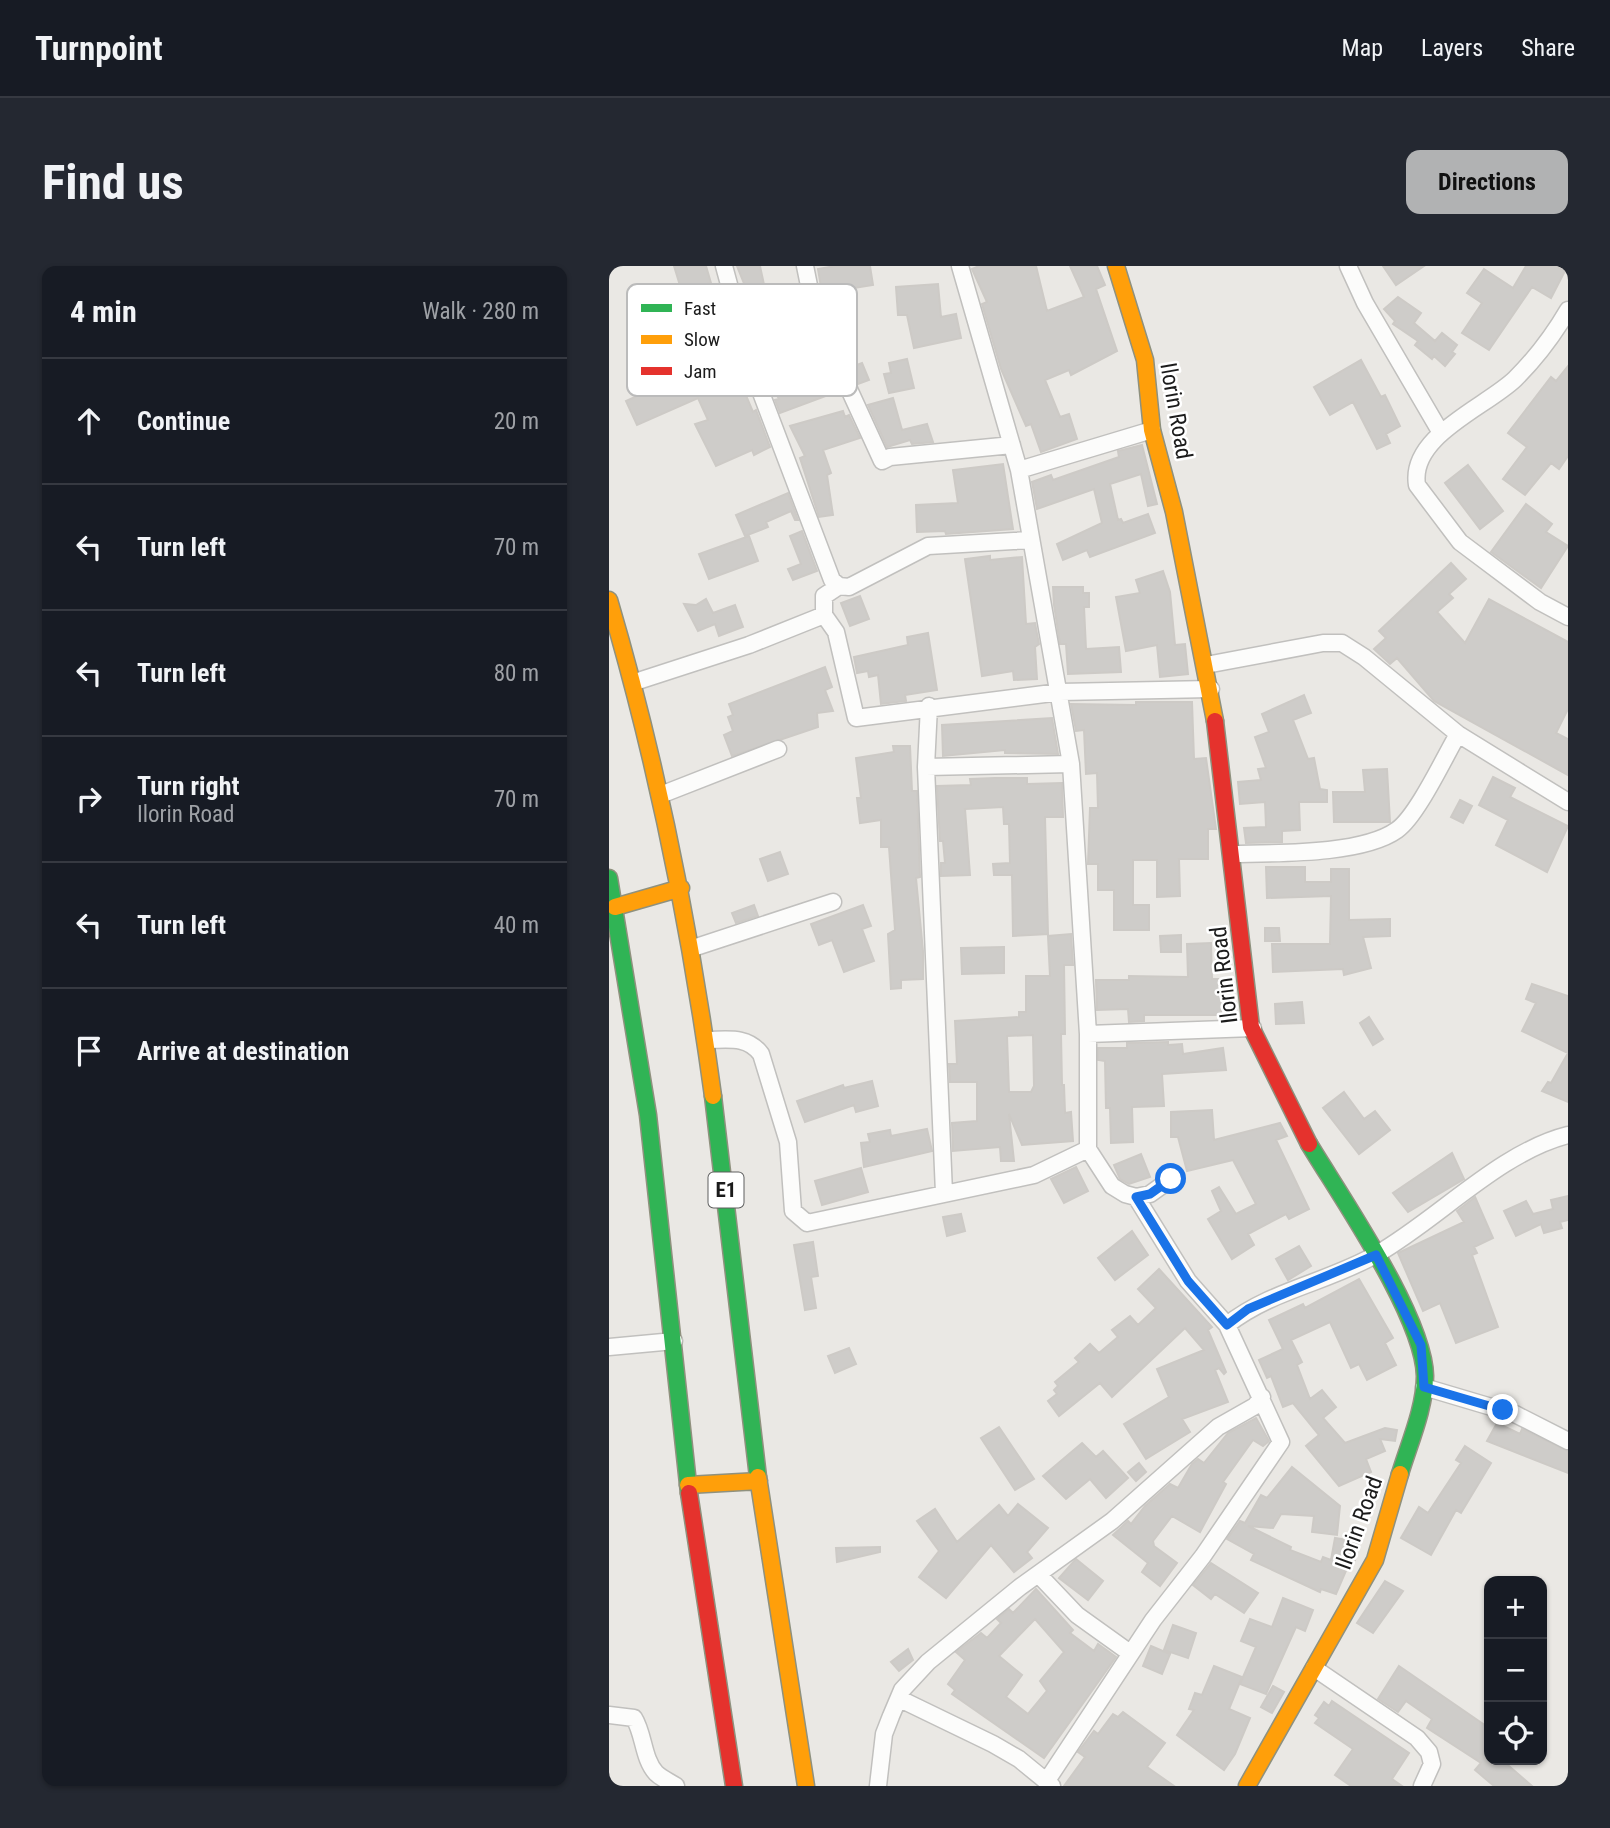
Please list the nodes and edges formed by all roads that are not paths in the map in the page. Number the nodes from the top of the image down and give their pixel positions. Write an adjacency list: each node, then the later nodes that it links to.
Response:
1 (724, 266): 6 (street)
2 (805, 266): 7 (street)
3 (960, 266): 13 (street)
4 (1116, 266): 11 (main road, Ilorin Road)
5 (1348, 266): 12 (street)
6 (729, 284)
7 (809, 284)
8 (1568, 310): 12 (street)
9 (762, 396): 16 (street)
10 (852, 396): 13 (street)
11 (1152, 430): 14 (street); 20 (main road, Ilorin Road)
12 (1441, 433): 19 (street)
13 (1012, 445): 14 (street)
14 (1019, 470): 15 (street)
15 (1029, 540): 16 (street); 23 (street)
16 (839, 586): 18 (street)
17 (609, 600): 21 (main road, E1)
18 (824, 615): 21 (street); 24 (street)
19 (1568, 617)
20 (1206, 664): 22 (main road, Ilorin Road); 25 (street)
21 (635, 682): 29 (main road, E1)
22 (1211, 689): 23 (street); 31 (main road, Ilorin Road)
23 (1060, 692): 24 (street); 27 (street)
24 (929, 706): 28 (street)
25 (1458, 734): 30 (street); 31 (street)
26 (778, 749): 29 (street)
27 (1071, 764): 28 (street); 38 (street)
28 (926, 767): 43 (street)
29 (663, 794): 33 (main road, E1)
30 (1568, 802)
31 (1233, 854): 37 (main road, Ilorin Road)
32 (609, 878): 35 (main road)
33 (681, 888): 35 (main road); 36 (main road, E1)
34 (833, 902): 36 (street)
35 (615, 907): 47 (main road)
36 (693, 948): 39 (main road, E1)
37 (1253, 1028): 38 (street); 45 (main road, Ilorin Road)
38 (1088, 1034): 41 (street)
39 (706, 1040): 43 (street); 52 (main road, E1)
40 (1568, 1135): 45 (street)
41 (1088, 1149): 43 (street); 44 (street)
42 (1171, 1179): 44 (street)
43 (944, 1193)
44 (1136, 1197): 46 (street)
45 (1376, 1255): 46 (street); 49 (main road, Ilorin Road)
46 (1227, 1325): 50 (street)
47 (674, 1341): 48 (street); 53 (main road)
48 (609, 1346)
49 (1424, 1387): 51 (street); 56 (main road, Ilorin Road)
50 (1262, 1396): 54 (street); 55 (street)
51 (1568, 1441)
52 (759, 1481): 53 (main road); 62 (main road, E1)
53 (688, 1485): 61 (main road)
54 (1038, 1574): 55 (street); 57 (street)
55 (1130, 1653): 59 (street)
56 (1314, 1668): 64 (main road, Ilorin Road); 65 (street)
57 (900, 1699): 59 (street); 63 (street)
58 (609, 1715): 60 (street)
59 (1049, 1784)
60 (676, 1786)
61 (734, 1786)
62 (806, 1786)
63 (878, 1786)
64 (1247, 1786)
65 (1422, 1786)

